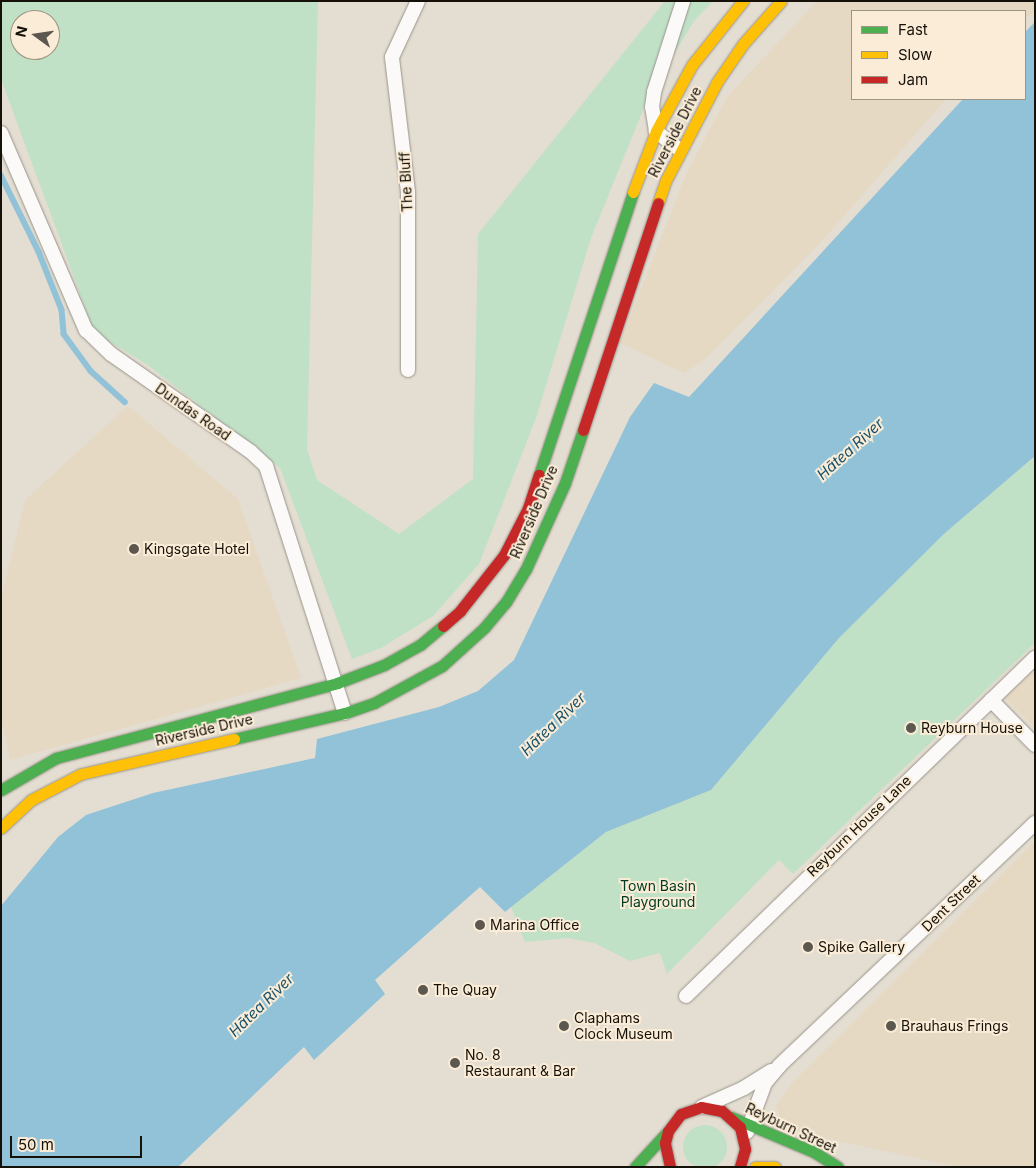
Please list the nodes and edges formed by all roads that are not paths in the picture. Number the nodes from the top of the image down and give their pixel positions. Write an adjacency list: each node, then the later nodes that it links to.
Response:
1 (418, 1): 9 (street, The Bluff)
2 (683, 1): 5 (street)
3 (743, 1): 5 (main road, Riverside Drive)
4 (781, 1): 7 (main road, Riverside Drive)
5 (656, 131): 7 (street); 11 (main road, Riverside Drive)
6 (1, 133): 8 (street, Dundas Road)
7 (680, 150): 13 (main road, Riverside Drive)
8 (5, 157): 11 (street, Dundas Road)
9 (408, 370)
10 (1035, 658): 12 (street, Reyburn House Lane)
11 (337, 683): 13 (street, Dundas Road); 15 (main road, Riverside Drive)
12 (991, 700): 14 (street); 18 (street, Reyburn House Lane)
13 (345, 713): 17 (main road, Riverside Drive)
14 (1035, 745)
15 (1, 790)
16 (1035, 823): 19 (street, Dent Street)
17 (1, 828)
18 (686, 996)
19 (780, 1065): 20 (street, Dent Street); 22 (street, Dent Street)
20 (701, 1107): 21 (main road, Reyburn Street); 23 (main road)
21 (731, 1117): 22 (main road, Reyburn Street); 24 (main road)
22 (750, 1124): 24 (street, Dent Street); 30 (main road, Reyburn Street)
23 (668, 1130): 25 (main road); 26 (main road)
24 (744, 1140): 27 (main road)
25 (635, 1167)
26 (670, 1167)
27 (740, 1167)
28 (755, 1167): 29 (main road)
29 (775, 1167)
30 (838, 1167)

